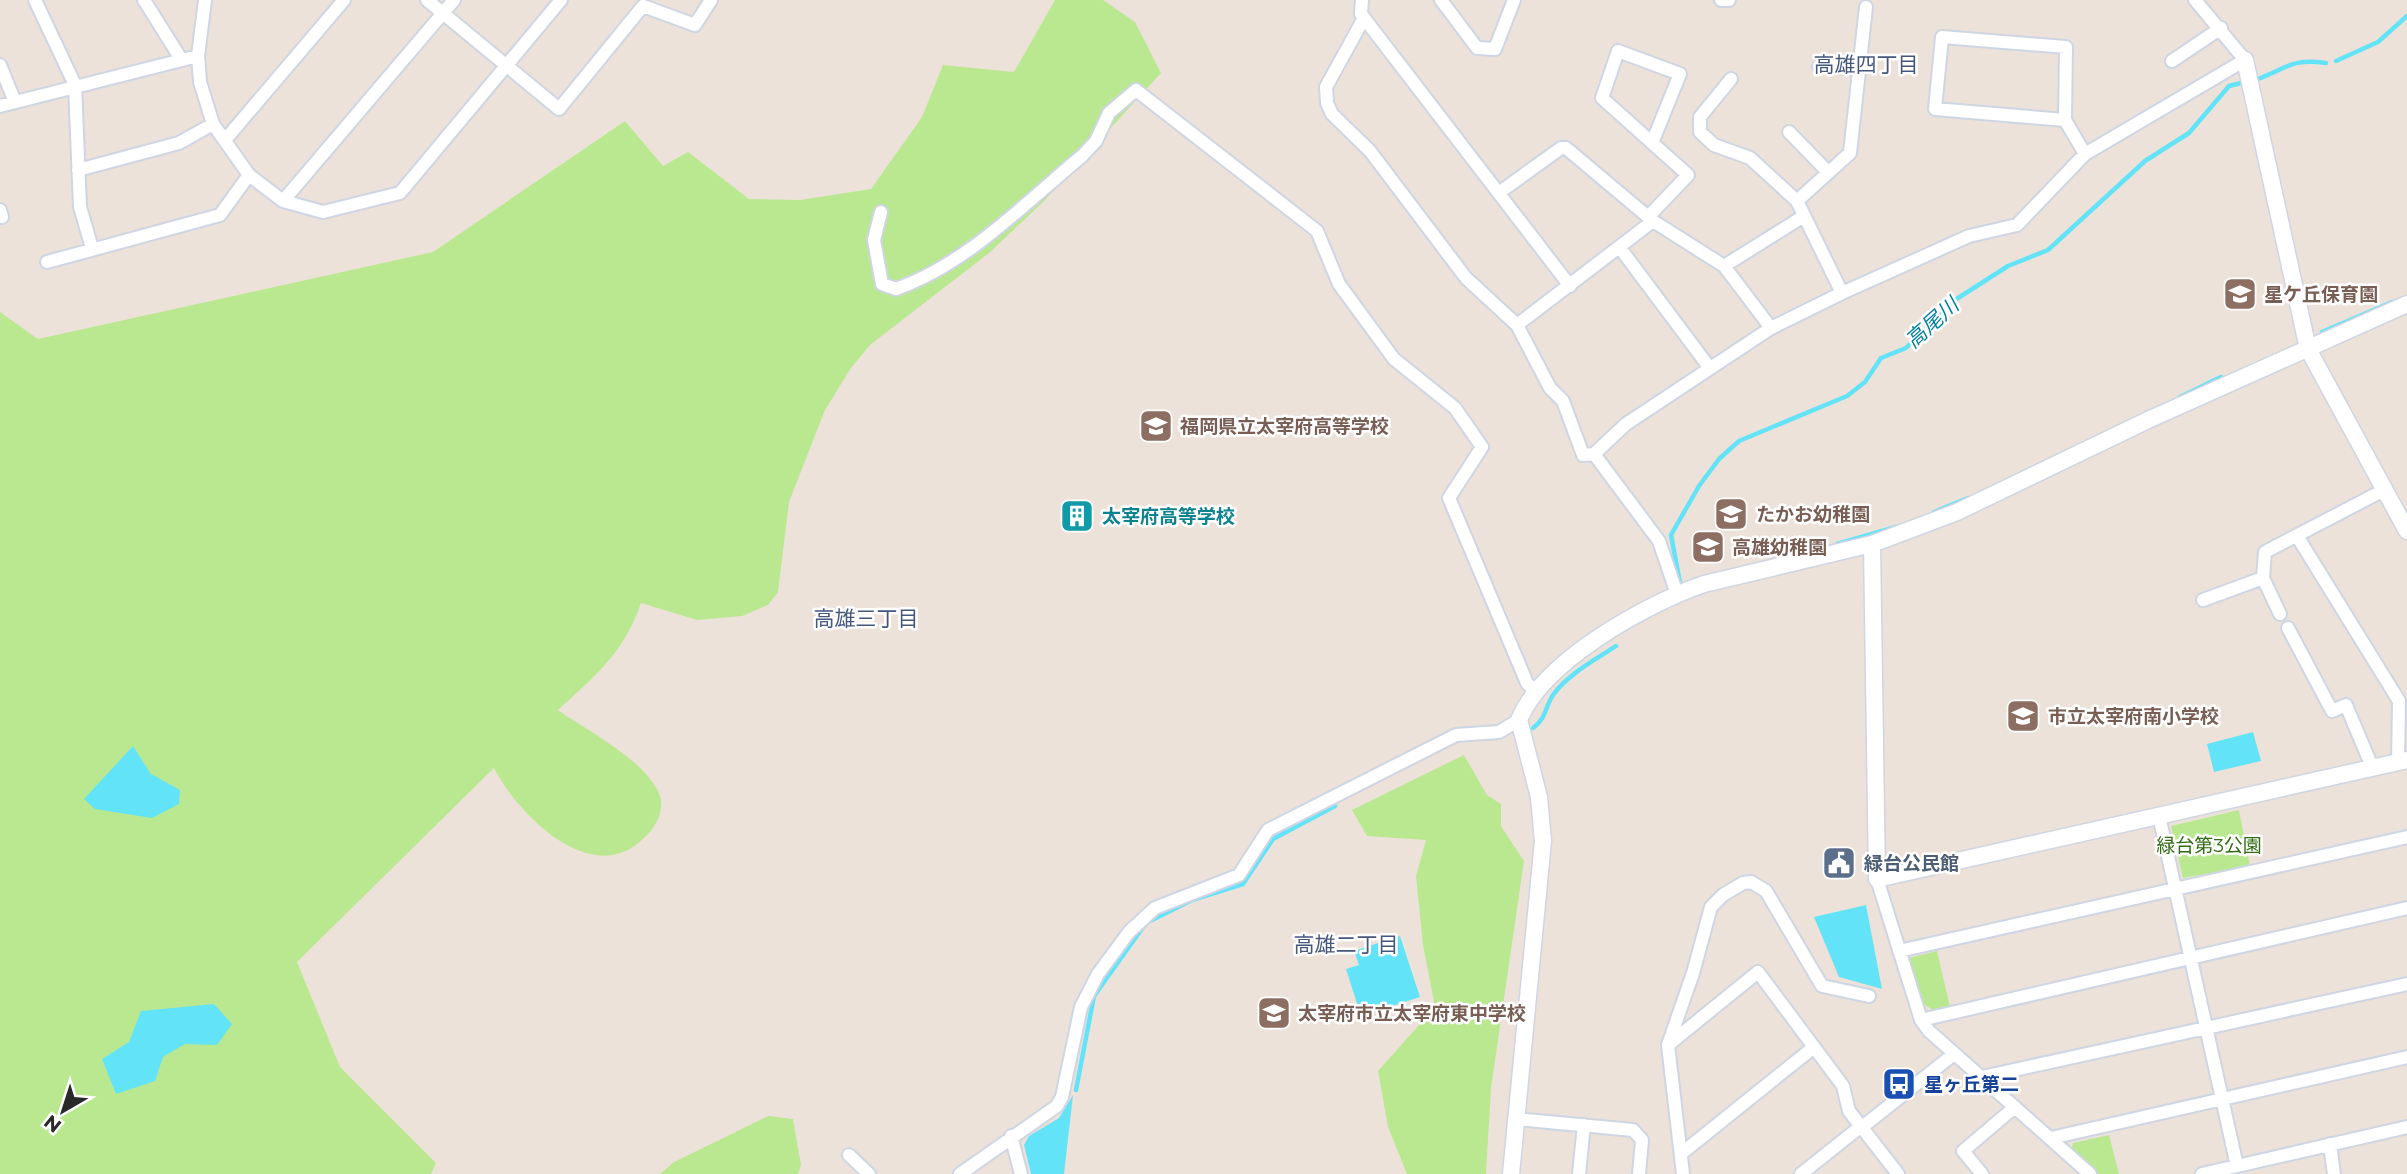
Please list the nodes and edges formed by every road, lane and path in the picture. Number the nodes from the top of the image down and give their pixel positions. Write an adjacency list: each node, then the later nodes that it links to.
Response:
1 (35, 0): 28 (street)
2 (144, 0): 20 (street)
3 (205, 0): 19 (street)
4 (344, 0): 34 (street)
5 (427, 0): 16 (street)
6 (454, 0): 16 (street)
7 (561, 0): 23 (street)
8 (711, 0): 23 (street)
9 (1362, 0): 17 (street)
10 (1441, 0): 11 (street)
11 (1514, 0)
12 (1721, 0): 13 (street)
13 (1729, 0)
14 (2195, 0): 18 (street)
15 (1866, 7): 26 (street)
16 (443, 13): 23 (street); 41 (street)
17 (1364, 18): 40 (street); 53 (street)
18 (2221, 28): 21 (street); 22 (street)
19 (198, 56): 20 (street); 32 (street)
20 (181, 59): 28 (street)
21 (2245, 60): 36 (street); 55 (street)
22 (2172, 61)
23 (507, 63): 41 (street)
24 (0, 65): 29 (street)
25 (1819, 66): 26 (street)
26 (1857, 69): 38 (street)
27 (1731, 79): 42 (street)
28 (75, 85): 29 (street); 37 (street)
29 (15, 102): 30 (street)
30 (0, 106)
31 (2065, 120): 31 (street); 36 (street)
32 (213, 124): 34 (street); 37 (street)
33 (1789, 132): 38 (street)
34 (225, 139): 39 (street)
35 (1652, 143): 35 (street); 45 (street)
36 (2085, 153): 51 (street)
37 (78, 170): 46 (street)
38 (1828, 172): 42 (street)
39 (249, 176): 41 (street); 46 (street)
40 (1500, 192): 45 (street); 50 (street)
41 (283, 201)
42 (1797, 201): 44 (street)
43 (881, 212): 67 (street)
44 (1804, 216): 49 (street); 51 (street)
45 (1651, 219): 47 (street); 49 (street)
46 (92, 248): 48 (street)
47 (1620, 248): 50 (street); 56 (street)
48 (47, 262)
49 (1724, 266): 54 (street)
50 (1570, 286): 53 (street)
51 (1842, 293): 54 (street)
52 (2407, 304): 55 (street)
53 (1517, 325): 57 (street)
54 (1771, 328): 56 (street)
55 (2308, 349): 58 (street); 61 (street)
56 (1709, 367): 57 (street)
57 (1594, 454): 63 (street)
58 (2384, 490): 59 (street); 60 (street)
59 (2407, 531)
60 (2297, 536): 62 (street); 69 (street)
61 (1872, 544): 63 (street); 73 (street)
62 (2263, 578): 64 (street); 65 (street)
63 (1677, 594): 67 (street)
64 (2203, 600)
65 (2280, 614)
66 (2288, 628): 70 (street)
67 (1536, 693): 68 (street)
68 (1519, 720): 89 (street); 93 (street)
69 (2403, 761): 70 (street)
70 (2373, 769): 71 (street)
71 (2159, 816): 73 (street); 74 (street)
72 (2407, 837): 74 (street)
73 (1877, 879): 76 (street)
74 (2175, 889): 76 (street); 77 (street)
75 (2407, 908): 77 (street)
76 (1899, 951): 80 (street)
77 (2191, 958): 80 (street); 81 (street)
78 (2407, 985): 81 (street)
79 (1869, 996): 82 (street)
80 (1921, 1020): 84 (street)
81 (2208, 1030): 86 (street); 87 (street)
82 (1668, 1045): 83 (street); 96 (street)
83 (1814, 1046): 91 (street); 96 (street)
84 (1954, 1054): 86 (street); 91 (street)
85 (2407, 1057): 87 (street)
86 (1982, 1077): 88 (street)
87 (2221, 1099): 94 (street); 98 (street)
88 (2015, 1107): 94 (street); 108 (street)
89 (1516, 1119): 90 (street); 102 (street)
90 (1584, 1125): 103 (street); 104 (street)
91 (1861, 1127): 106 (street); 107 (street)
92 (2407, 1127): 95 (street)
93 (1011, 1136): 100 (street); 101 (street)
94 (2051, 1138): 109 (street)
95 (2330, 1144): 98 (street); 111 (street)
96 (1682, 1153): 105 (street)
97 (849, 1155): 99 (street)
98 (2236, 1166): 110 (street)
99 (869, 1174)
100 (960, 1174)
101 (1021, 1174)
102 (1511, 1174)
103 (1579, 1174)
104 (1639, 1174)
105 (1683, 1174)
106 (1801, 1174)
107 (1898, 1174)
108 (1982, 1174)
109 (2090, 1174)
110 (2203, 1174)
111 (2334, 1174)

